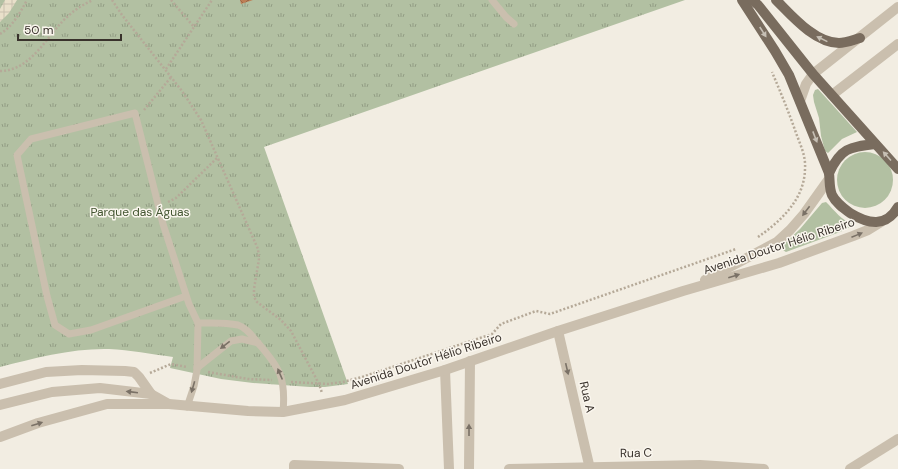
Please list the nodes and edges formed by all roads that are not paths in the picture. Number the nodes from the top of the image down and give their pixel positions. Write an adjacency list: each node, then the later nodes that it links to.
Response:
1 (492, 0): 6 (lane)
2 (742, 0): 11 (main road, Avenida Doutor Hélio Ribeiro, one-way to 11)
3 (752, 0): 9 (main road)
4 (776, 0): 7 (main road, one-way to 4)
5 (898, 7): 7 (street)
6 (514, 24)
7 (860, 38): 9 (street)
8 (898, 44): 10 (street)
9 (813, 74): 10 (main road); 11 (street)
10 (832, 95): 12 (main road)
11 (800, 101): 14 (main road, Avenida Doutor Hélio Ribeiro, one-way to 14)
12 (875, 144): 13 (main road, one-way to 12); 14 (main road)
13 (898, 169)
14 (829, 176): 16 (main road, Avenida Doutor Hélio Ribeiro); 17 (street, Avenida Doutor Hélio Ribeiro, one-way to 17)
15 (898, 207): 16 (main road, Avenida Doutor Hélio Ribeiro)
16 (890, 220): 17 (street, Avenida Doutor Hélio Ribeiro, one-way to 16)
17 (683, 291): 20 (street, Avenida Doutor Hélio Ribeiro)
18 (186, 296): 18 (lane); 19 (lane)
19 (198, 324): 21 (lane); 23 (lane)
20 (558, 331): 22 (street, Avenida Doutor Hélio Ribeiro); 34 (street, Rua A, one-way to 34)
21 (258, 343): 23 (lane, one-way to 23); 30 (lane, one-way to 21)
22 (470, 361): 24 (street, Avenida Doutor Hélio Ribeiro); 37 (street, one-way to 22)
23 (197, 369): 29 (lane, one-way to 29)
24 (445, 370): 30 (street, Avenida Doutor Hélio Ribeiro); 36 (street)
25 (0, 384): 26 (street)
26 (151, 394): 27 (street, Avenida Doutor Hélio Ribeiro); 28 (street, Avenida Doutor Hélio Ribeiro, one-way to 28)
27 (169, 404): 29 (street, Avenida Doutor Hélio Ribeiro); 31 (street, Avenida Doutor Hélio Ribeiro, one-way to 27)
28 (0, 405)
29 (187, 407): 30 (street, Avenida Doutor Hélio Ribeiro)
30 (284, 412)
31 (0, 437)
32 (898, 439): 40 (street)
33 (294, 467): 35 (street)
34 (590, 468): 38 (street, Rua C); 39 (street, Rua C)
35 (399, 469)
36 (449, 469)
37 (469, 469)
38 (509, 469)
39 (764, 469)
40 (850, 469)

